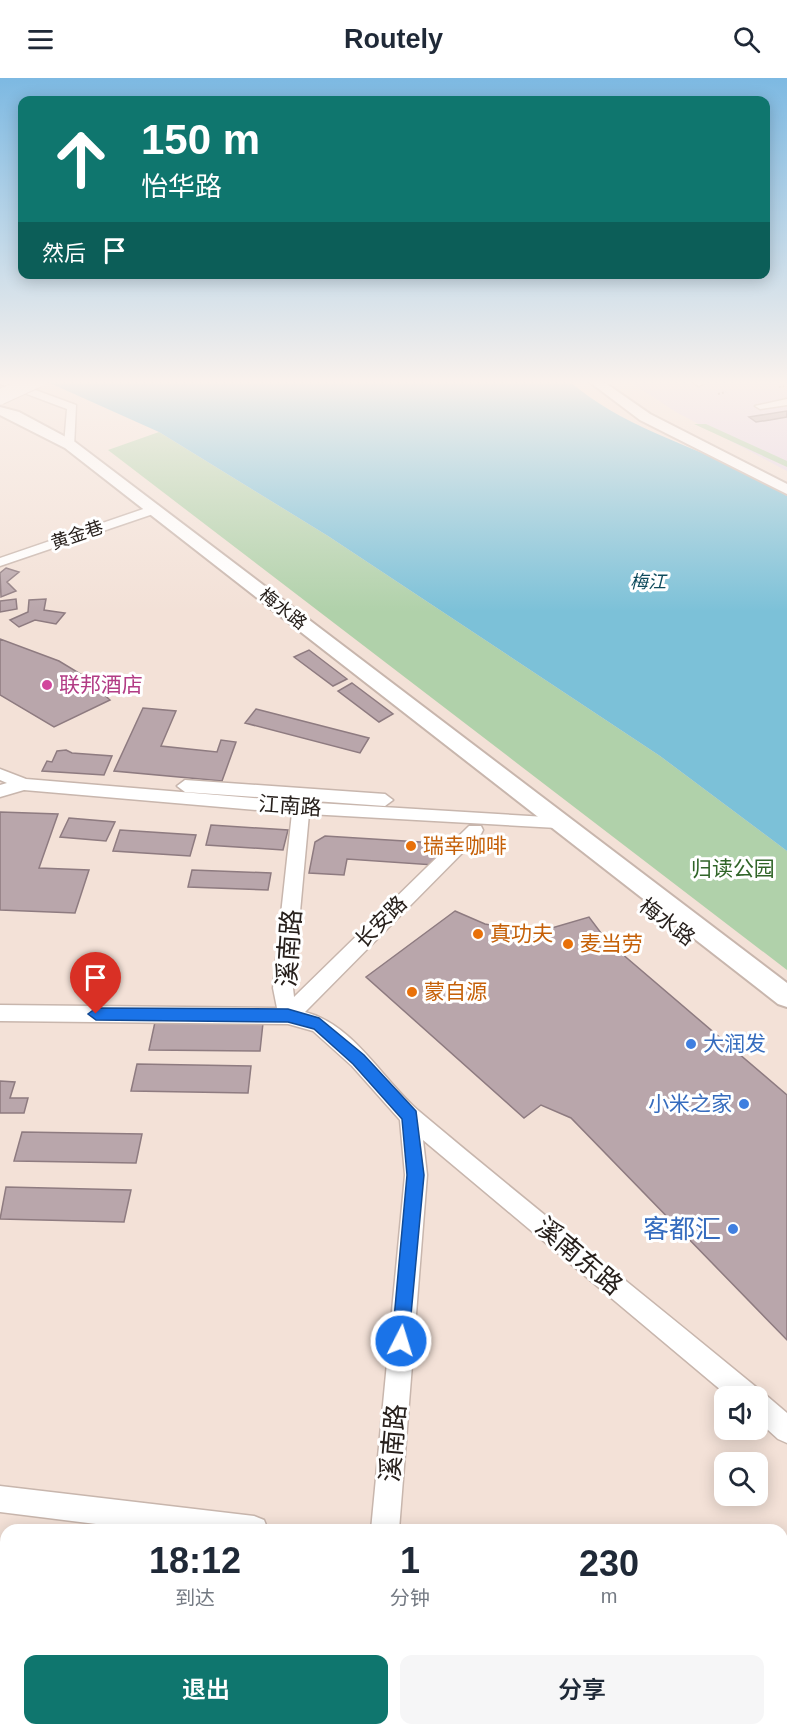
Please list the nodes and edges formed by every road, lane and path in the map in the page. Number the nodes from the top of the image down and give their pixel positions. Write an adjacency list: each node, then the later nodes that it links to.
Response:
1 (86, 457): 4 (main road, 梅水路)
2 (723, 457): 3 (main road)
3 (787, 490)
4 (155, 509): 5 (street, 黄金巷); 12 (main road, 梅水路)
5 (0, 562)
6 (0, 774): 8 (street)
7 (47, 776): 10 (street)
8 (27, 789): 9 (street); 11 (street)
9 (0, 791)
10 (464, 804)
11 (301, 813): 12 (street, 江南路); 13 (street); 18 (street, 溪南路)
12 (557, 822): 15 (main road, 梅水路); 17 (main road, 梅水路)
13 (476, 830): 14 (street); 18 (street, 长安路)
14 (495, 831)
15 (787, 997)
16 (0, 1013): 18 (street)
17 (787, 1014)
18 (288, 1016): 19 (street, 溪南路)
19 (410, 1116): 20 (street, 溪南东路); 25 (street, 溪南路)
20 (735, 1386)
21 (768, 1414): 22 (street)
22 (787, 1430)
23 (0, 1499): 24 (street)
24 (205, 1524)
25 (386, 1524)

